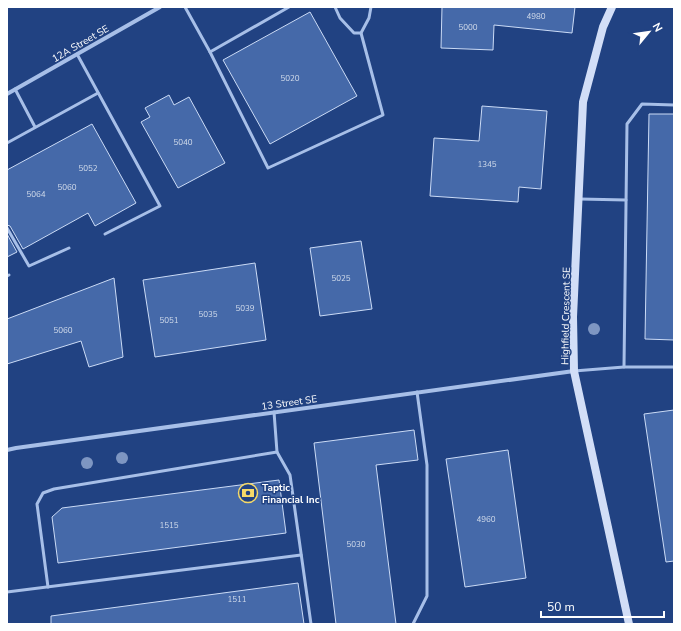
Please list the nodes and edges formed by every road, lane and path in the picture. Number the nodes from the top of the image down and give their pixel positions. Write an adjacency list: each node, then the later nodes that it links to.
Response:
1 (160, 7): 9 (street, 12A Street SE)
2 (185, 7): 8 (lane)
3 (289, 7): 8 (lane)
4 (335, 7): 7 (lane)
5 (371, 7): 7 (lane)
6 (612, 7): 16 (street, Highfield Crescent SE)
7 (361, 33): 8 (lane)
8 (210, 52)
9 (77, 54): 10 (street, 12A Street SE); 11 (lane)
10 (15, 89): 12 (street, 12A Street SE); 14 (lane)
11 (98, 93): 14 (lane); 19 (lane)
12 (7, 94)
13 (674, 105): 17 (lane)
14 (36, 127): 15 (lane)
15 (7, 143)
16 (578, 199): 17 (lane); 23 (street, Highfield Crescent SE)
17 (626, 200): 22 (lane)
18 (7, 228): 20 (lane)
19 (105, 234)
20 (69, 248)
21 (674, 366): 22 (lane)
22 (624, 367): 23 (lane)
23 (574, 371): 24 (street, 13 Street SE); 33 (street, Highfield Crescent SE)
24 (417, 392): 25 (street, 13 Street SE); 32 (lane)
25 (274, 412): 26 (street, 13 Street SE); 27 (lane)
26 (7, 450)
27 (277, 452): 28 (lane); 29 (lane)
28 (301, 555): 29 (lane); 31 (lane)
29 (48, 587): 30 (lane)
30 (7, 592)
31 (311, 624)
32 (413, 624)
33 (629, 624)

